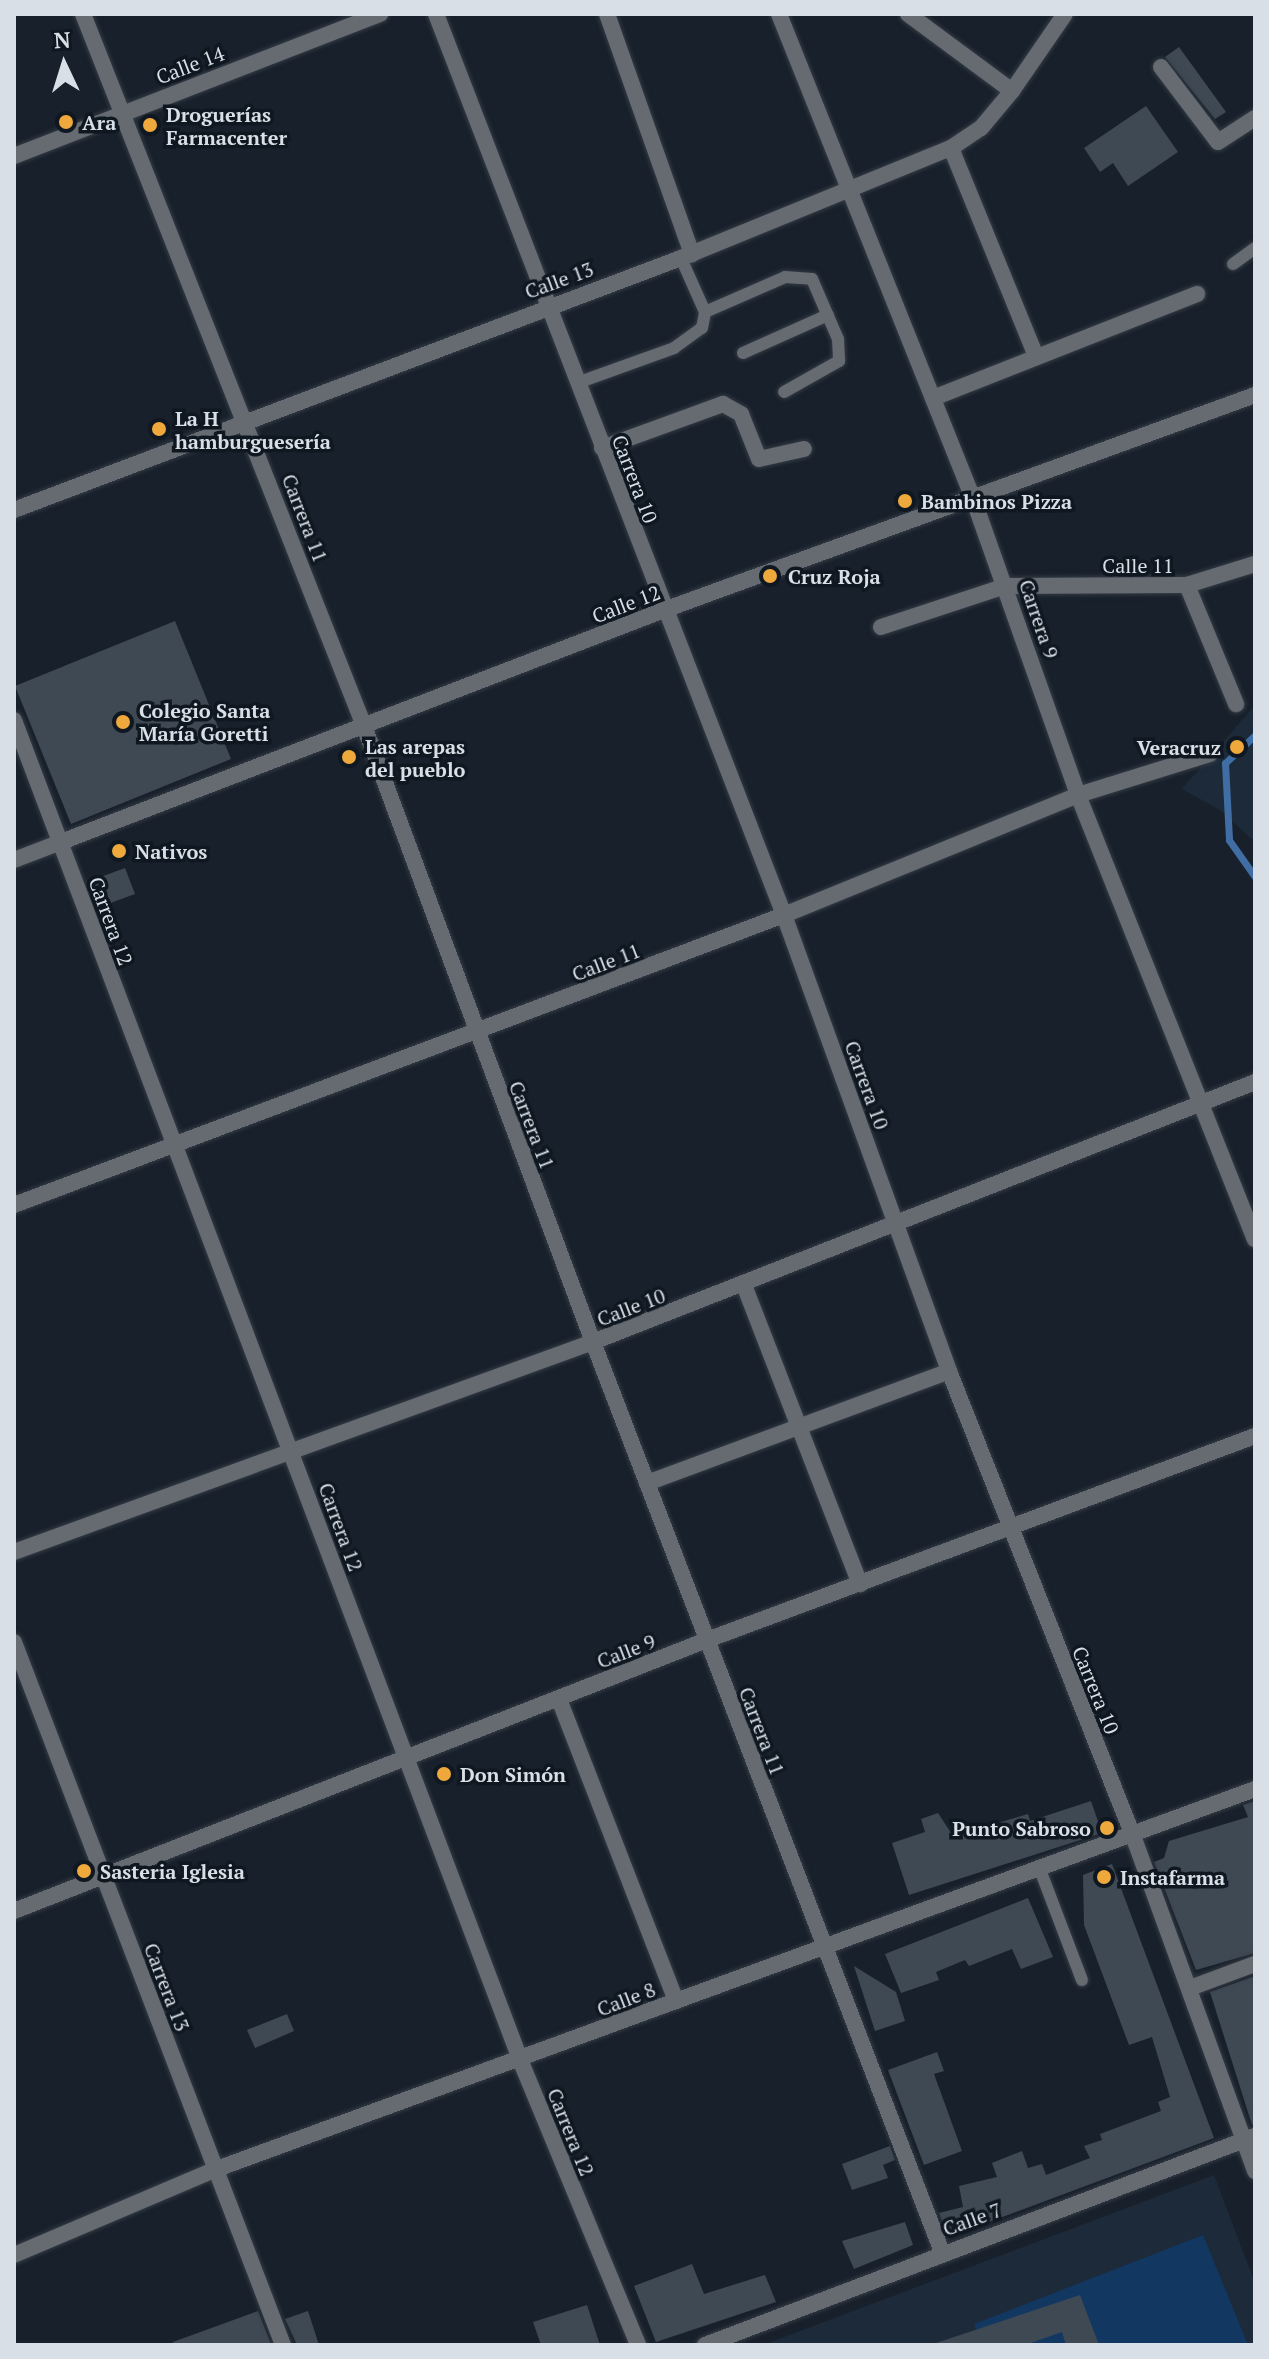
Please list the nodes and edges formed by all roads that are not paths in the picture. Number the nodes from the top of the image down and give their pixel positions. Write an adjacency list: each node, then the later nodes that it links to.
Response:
1 (83, 14): 10 (street, Carrera 11)
2 (380, 14): 10 (street, Calle 14)
3 (436, 14): 19 (street, Carrera 10)
4 (607, 14): 16 (street)
5 (779, 14): 14 (street, Carrera 9)
6 (908, 14): 9 (street)
7 (1065, 14): 9 (street, Calle 13)
8 (1161, 67): 11 (street)
9 (1012, 91): 12 (street, Calle 13)
10 (121, 113): 13 (street, Calle 14); 28 (street, Carrera 11)
11 (1255, 118)
12 (951, 148): 14 (street, Calle 13); 23 (street)
13 (14, 156)
14 (845, 187): 16 (street, Calle 13); 27 (street, Carrera 9)
15 (1255, 248): 17 (lane)
16 (686, 256): 19 (street, Calle 13); 20 (lane)
17 (1233, 264)
18 (1197, 294): 23 (street)
19 (547, 305): 24 (street, Carrera 10); 28 (street, Calle 13)
20 (705, 312): 21 (lane); 24 (lane)
21 (828, 315): 22 (lane); 25 (lane)
22 (743, 353)
23 (1036, 356): 27 (street)
24 (577, 383): 29 (street, Carrera 10)
25 (784, 392)
26 (1255, 395): 31 (street, Calle 12)
27 (933, 398): 31 (street, Carrera 9)
28 (245, 418): 32 (street, Calle 13); 40 (street, Carrera 11)
29 (602, 448): 30 (street); 36 (street, Carrera 10)
30 (804, 449)
31 (974, 501): 35 (street, Carrera 9); 36 (street, Calle 12)
32 (14, 510)
33 (1255, 564): 34 (street, Calle 11)
34 (1187, 585): 35 (street, Calle 11); 38 (street)
35 (1006, 586): 37 (street, Calle 11); 42 (street, Carrera 9)
36 (664, 610): 40 (street, Calle 12); 45 (street, Carrera 10)
37 (881, 627)
38 (1236, 704)
39 (14, 720): 43 (street, Carrera 12)
40 (364, 726): 43 (street, Calle 12); 46 (street, Carrera 11)
41 (1210, 754): 42 (street, Calle 11)
42 (1078, 795): 45 (street, Calle 11); 48 (street, Carrera 9)
43 (61, 842): 44 (street, Calle 12); 49 (street, Carrera 12)
44 (14, 860)
45 (784, 915): 46 (street, Calle 11); 51 (street, Carrera 10)
46 (476, 1032): 49 (street, Calle 11); 54 (street, Carrera 11)
47 (1255, 1082): 48 (street, Calle 10)
48 (1202, 1104): 51 (street, Calle 10); 52 (street, Carrera 9)
49 (171, 1146): 50 (street, Calle 11); 58 (street, Carrera 12)
50 (14, 1205)
51 (897, 1227): 53 (street, Calle 10); 55 (street, Carrera 10)
52 (1255, 1239)
53 (744, 1285): 54 (street, Calle 10); 56 (street)
54 (593, 1342): 58 (street, Calle 10); 59 (street, Carrera 11)
55 (949, 1371): 56 (street); 60 (street, Carrera 10)
56 (800, 1428): 59 (street); 62 (street)
57 (1255, 1436): 60 (street, Calle 9)
58 (292, 1452): 61 (street, Calle 10); 66 (street, Carrera 12)
59 (647, 1483): 63 (street, Carrera 11)
60 (1009, 1527): 62 (street, Calle 9); 68 (street, Carrera 10)
61 (14, 1552)
62 (860, 1584): 63 (street, Calle 9)
63 (707, 1640): 65 (street, Calle 9); 72 (street, Carrera 11)
64 (14, 1642): 70 (street, Carrera 13)
65 (559, 1699): 66 (street, Calle 9); 76 (street)
66 (407, 1759): 70 (street, Calle 9); 77 (street, Carrera 12)
67 (1255, 1789): 68 (street, Calle 8)
68 (1132, 1833): 69 (street, Calle 8); 75 (street, Carrera 10)
69 (1039, 1867): 72 (street, Calle 8); 74 (lane)
70 (104, 1877): 71 (street, Calle 9); 79 (street, Carrera 13)
71 (14, 1911)
72 (822, 1947): 76 (street, Calle 8); 81 (street, Carrera 11)
73 (1255, 1964): 75 (street)
74 (1082, 1980)
75 (1190, 1988): 78 (street, Carrera 10)
76 (676, 2001): 77 (street, Calle 8)
77 (521, 2062): 79 (street, Calle 8); 84 (street, Carrera 12)
78 (1249, 2138): 80 (street, Carrera 10); 81 (street, Calle 7)
79 (214, 2170): 82 (street, Calle 8); 83 (street, Carrera 13)
80 (1255, 2171)
81 (942, 2252): 85 (street, Calle 7)
82 (14, 2255)
83 (283, 2345)
84 (638, 2345)
85 (705, 2345)

